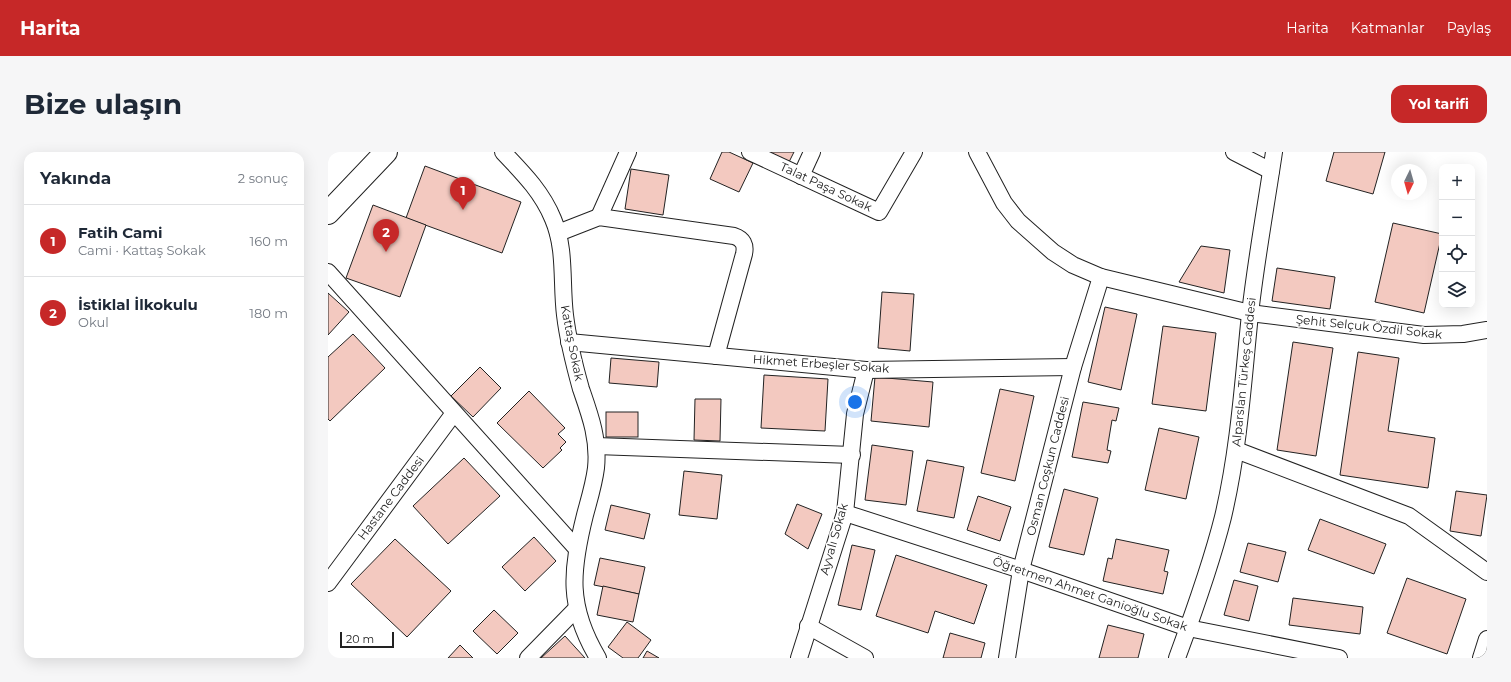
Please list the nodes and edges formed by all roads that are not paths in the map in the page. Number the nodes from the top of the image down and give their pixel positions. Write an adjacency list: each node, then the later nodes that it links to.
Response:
1 (386, 152): 12 (main road)
2 (502, 152): 14 (street, Kattaş Sokak)
3 (628, 152): 13 (street)
4 (750, 152): 11 (street, Talat Paşa Sokak)
5 (812, 152): 11 (street)
6 (914, 152): 11 (street, Talat Paşa Sokak)
7 (977, 152): 16 (street, Şehit Selçuk Özdil Sokak)
8 (1234, 152): 10 (street)
9 (1274, 152): 10 (street, Alparslan Türkeş Caddesi)
10 (1271, 171): 17 (street, Alparslan Türkeş Caddesi)
11 (801, 176)
12 (328, 213)
13 (599, 218): 14 (street); 20 (street)
14 (558, 234): 19 (street, Kattaş Sokak)
15 (328, 272): 23 (street)
16 (1101, 277): 17 (street, Şehit Selçuk Özdil Sokak); 21 (street, Osman Coşkun Caddesi)
17 (1250, 313): 18 (street, Şehit Selçuk Özdil Sokak); 25 (street, Alparslan Türkeş Caddesi)
18 (1487, 330)
19 (569, 342): 20 (street, Hikmet Erbeşler Sokak); 24 (street, Kattaş Sokak)
20 (716, 356): 22 (street, Hikmet Erbeşler Sokak)
21 (1073, 367): 22 (street, Hikmet Erbeşler Sokak); 29 (street, Osman Coşkun Caddesi)
22 (866, 370): 26 (street, Ayvalı Sokak)
23 (454, 413): 28 (street); 31 (street, Hastane Caddesi)
24 (596, 446): 26 (street); 28 (street, Kattaş Sokak)
25 (1236, 450): 30 (street); 34 (street, Alparslan Türkeş Caddesi)
26 (852, 455): 27 (street, Ayvalı Sokak)
27 (845, 513): 29 (street, Öğretmen Ahmet Ganioğlu Sokak); 33 (street, Ayvalı Sokak)
28 (577, 549): 32 (street, Kattaş Sokak)
29 (1021, 570): 34 (street, Öğretmen Ahmet Ganioğlu Sokak); 40 (street, Osman Coşkun Caddesi)
30 (1487, 572)
31 (328, 583)
32 (577, 608): 36 (street); 37 (street, Kattaş Sokak)
33 (808, 626): 38 (street, Ayvalı Sokak); 39 (street)
34 (1188, 628): 41 (street, Alparslan Türkeş Caddesi); 42 (street, Öğretmen Ahmet Ganioğlu Sokak)
35 (1487, 639): 43 (street)
36 (528, 658)
37 (598, 658)
38 (799, 658)
39 (865, 658)
40 (1007, 658)
41 (1177, 658)
42 (1339, 658)
43 (1481, 658)

